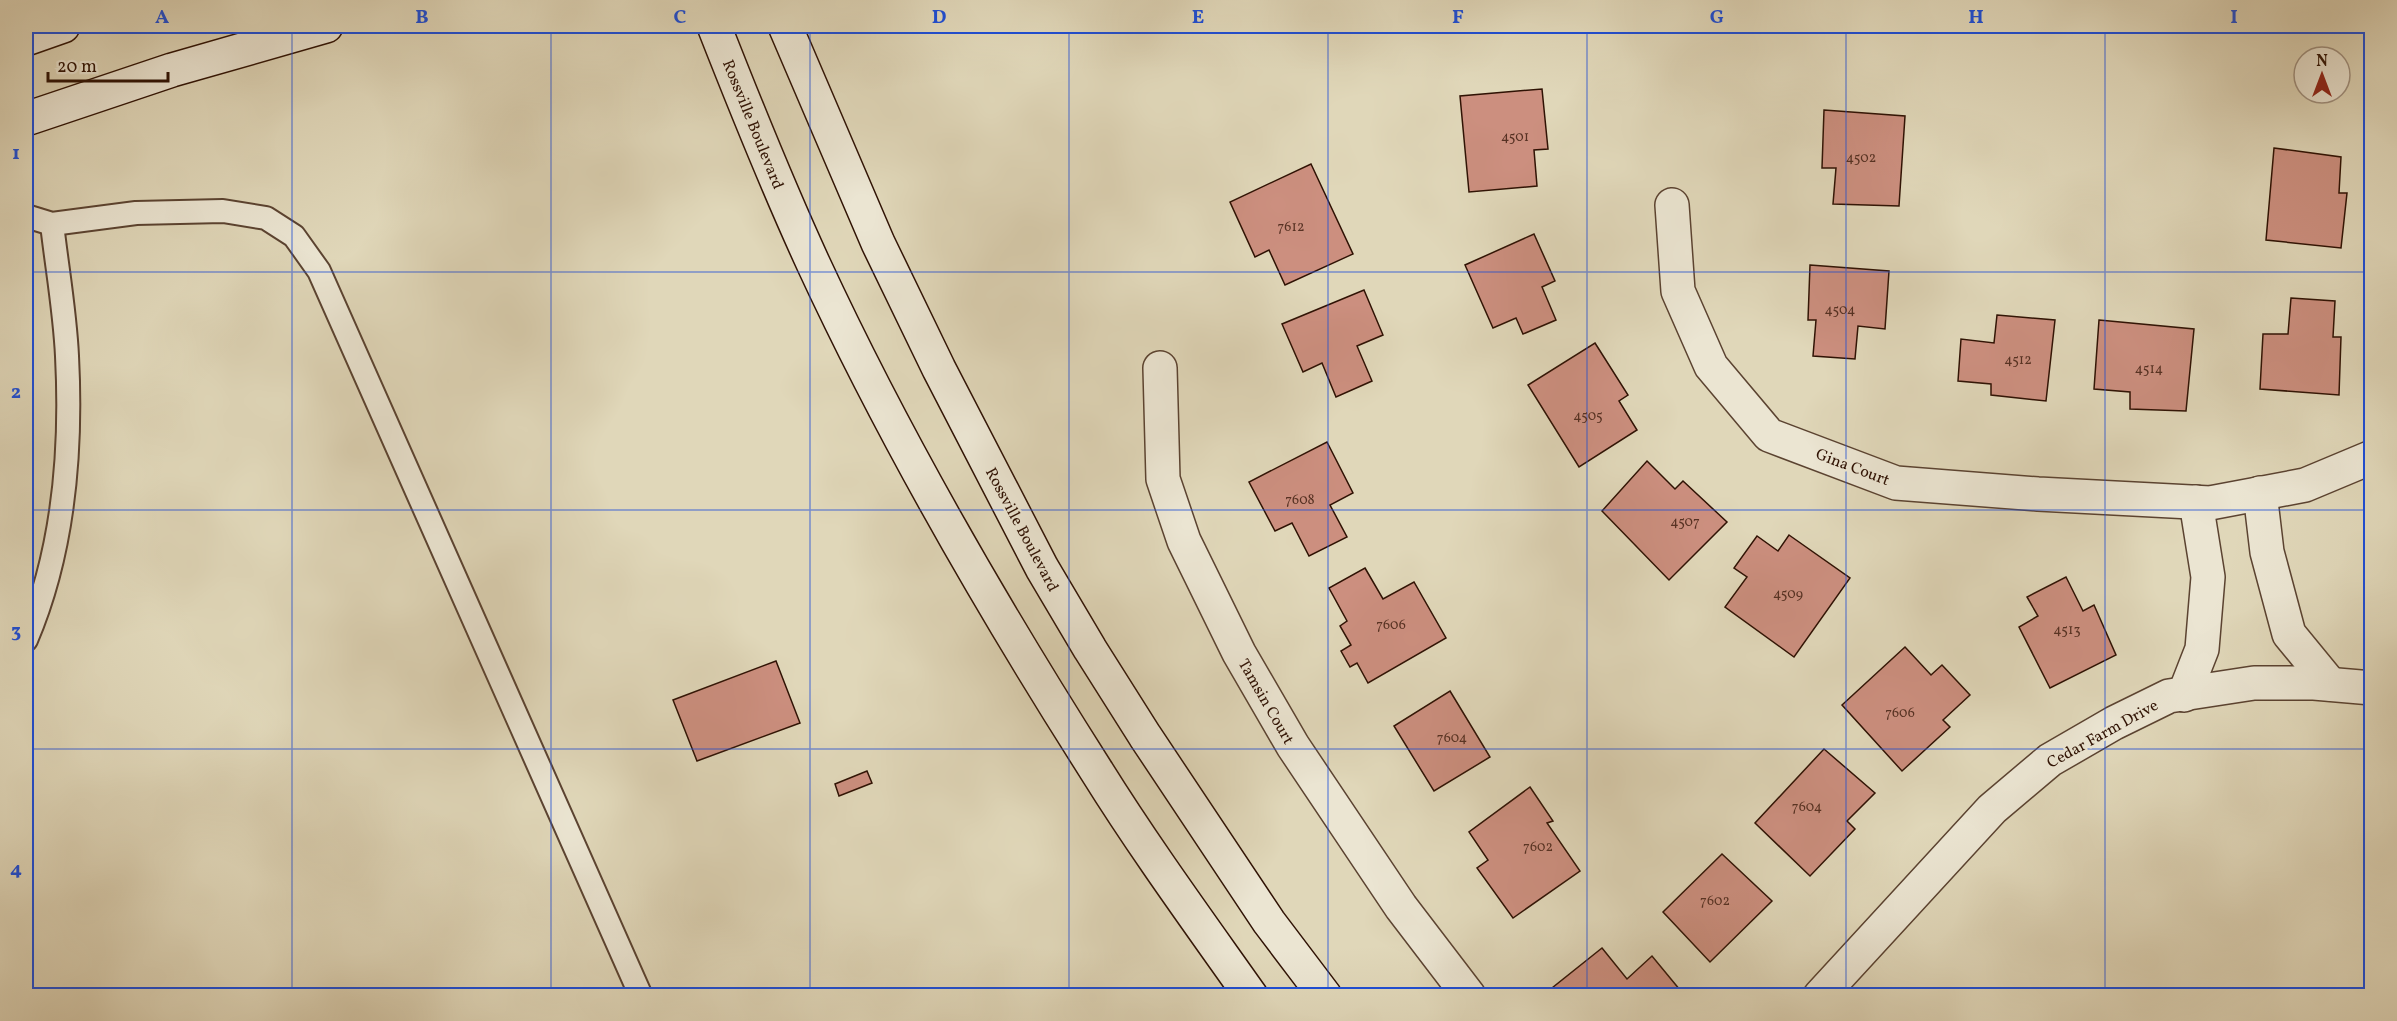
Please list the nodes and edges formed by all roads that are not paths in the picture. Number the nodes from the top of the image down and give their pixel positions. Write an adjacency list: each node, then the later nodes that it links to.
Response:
1 (63, 26): 5 (street)
2 (326, 26): 6 (street)
3 (714, 26): 19 (street, Rossville Boulevard)
4 (785, 26): 20 (street, Rossville Boulevard)
5 (26, 39)
6 (26, 119)
7 (1672, 205): 13 (street, Gina Court)
8 (26, 216): 9 (lane)
9 (52, 224): 14 (lane); 18 (lane)
10 (1160, 368): 21 (street, Tamsin Court)
11 (2372, 457): 12 (street, Gina Court)
12 (2260, 493): 13 (street, Gina Court); 15 (street)
13 (2196, 502): 17 (street)
14 (26, 640)
15 (2330, 684): 16 (street, Cedar Farm Drive); 17 (street, Cedar Farm Drive)
16 (2372, 688)
17 (2184, 695): 22 (street, Cedar Farm Drive)
18 (641, 996)
19 (1251, 996)
20 (1325, 996)
21 (1469, 996)
22 (1820, 996)

